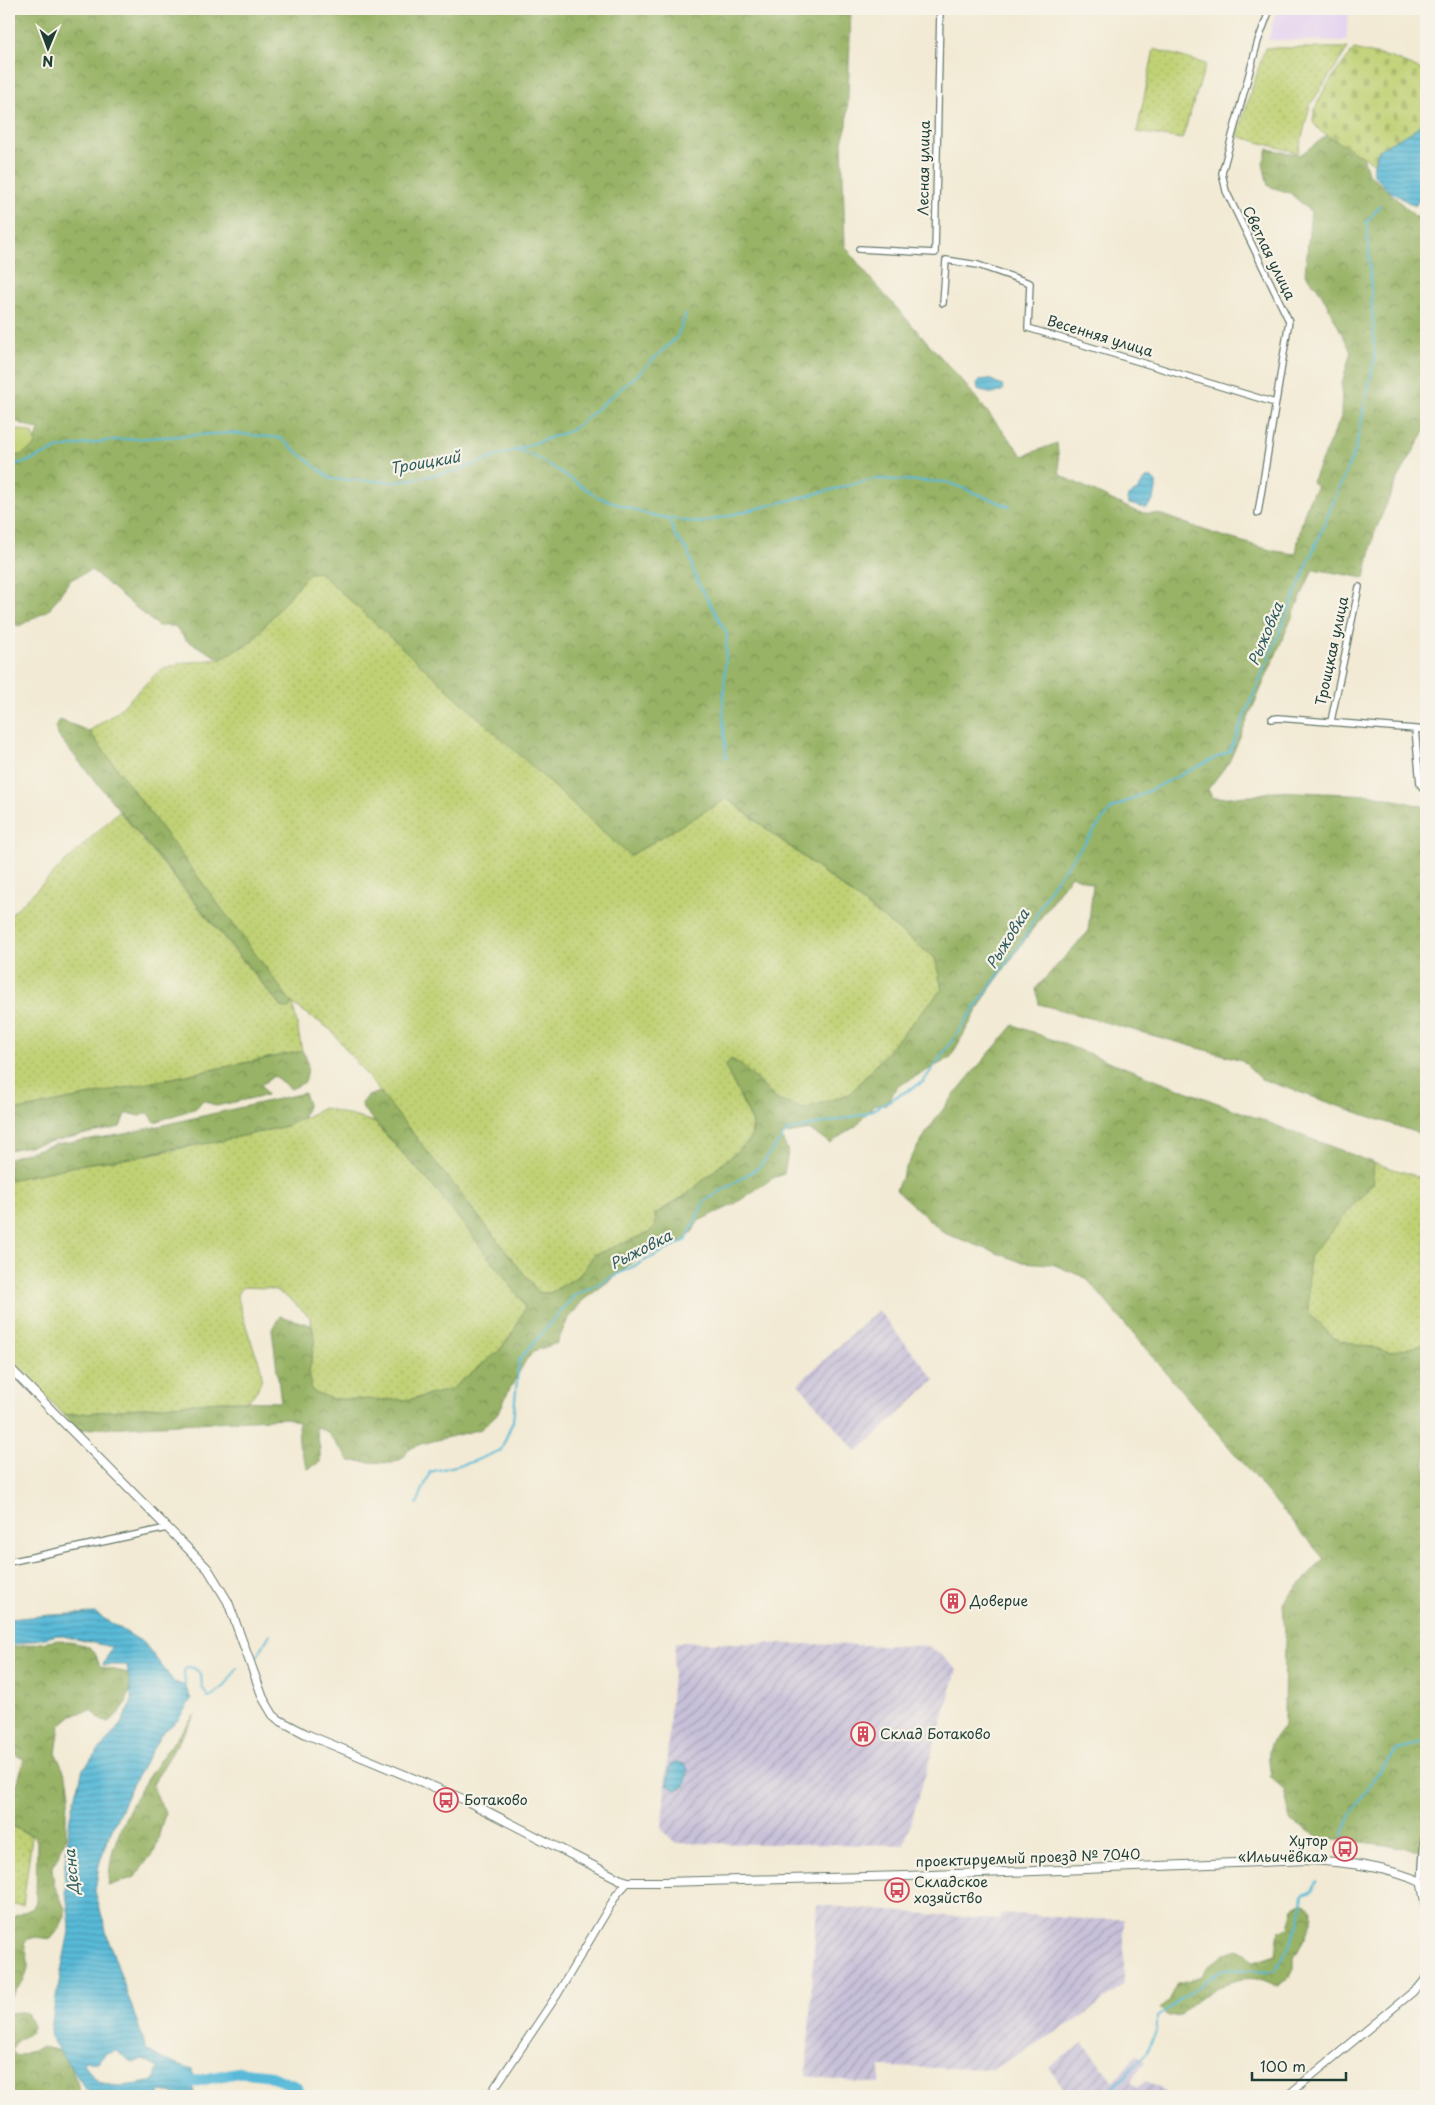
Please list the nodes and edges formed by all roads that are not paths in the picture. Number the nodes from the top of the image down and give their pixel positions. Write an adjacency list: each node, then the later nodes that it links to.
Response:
1 (940, 9): 3 (street, Лесная улица)
2 (1270, 9): 5 (street, Светлая улица)
3 (860, 249)
4 (943, 303): 5 (street, Весенняя улица)
5 (1275, 403): 6 (street, Светлая улица)
6 (1258, 513)
7 (1359, 587): 9 (street, Троицкая улица)
8 (1272, 719): 9 (street, Троицкая улица)
9 (1331, 721): 10 (street, Троицкая улица)
10 (1415, 728): 11 (street, Троицкая улица); 12 (street)
11 (1426, 730)
12 (1426, 792)
13 (9, 1368): 14 (main road)
14 (167, 1528): 15 (street); 17 (main road)
15 (9, 1562)
16 (1426, 1811): 18 (street)
17 (628, 1882): 18 (main road, проектируемый проезд № 7040); 21 (street)
18 (1424, 1883): 19 (street)
19 (1426, 1911)
20 (1426, 1978): 22 (street)
21 (489, 2096)
22 (1287, 2096)

